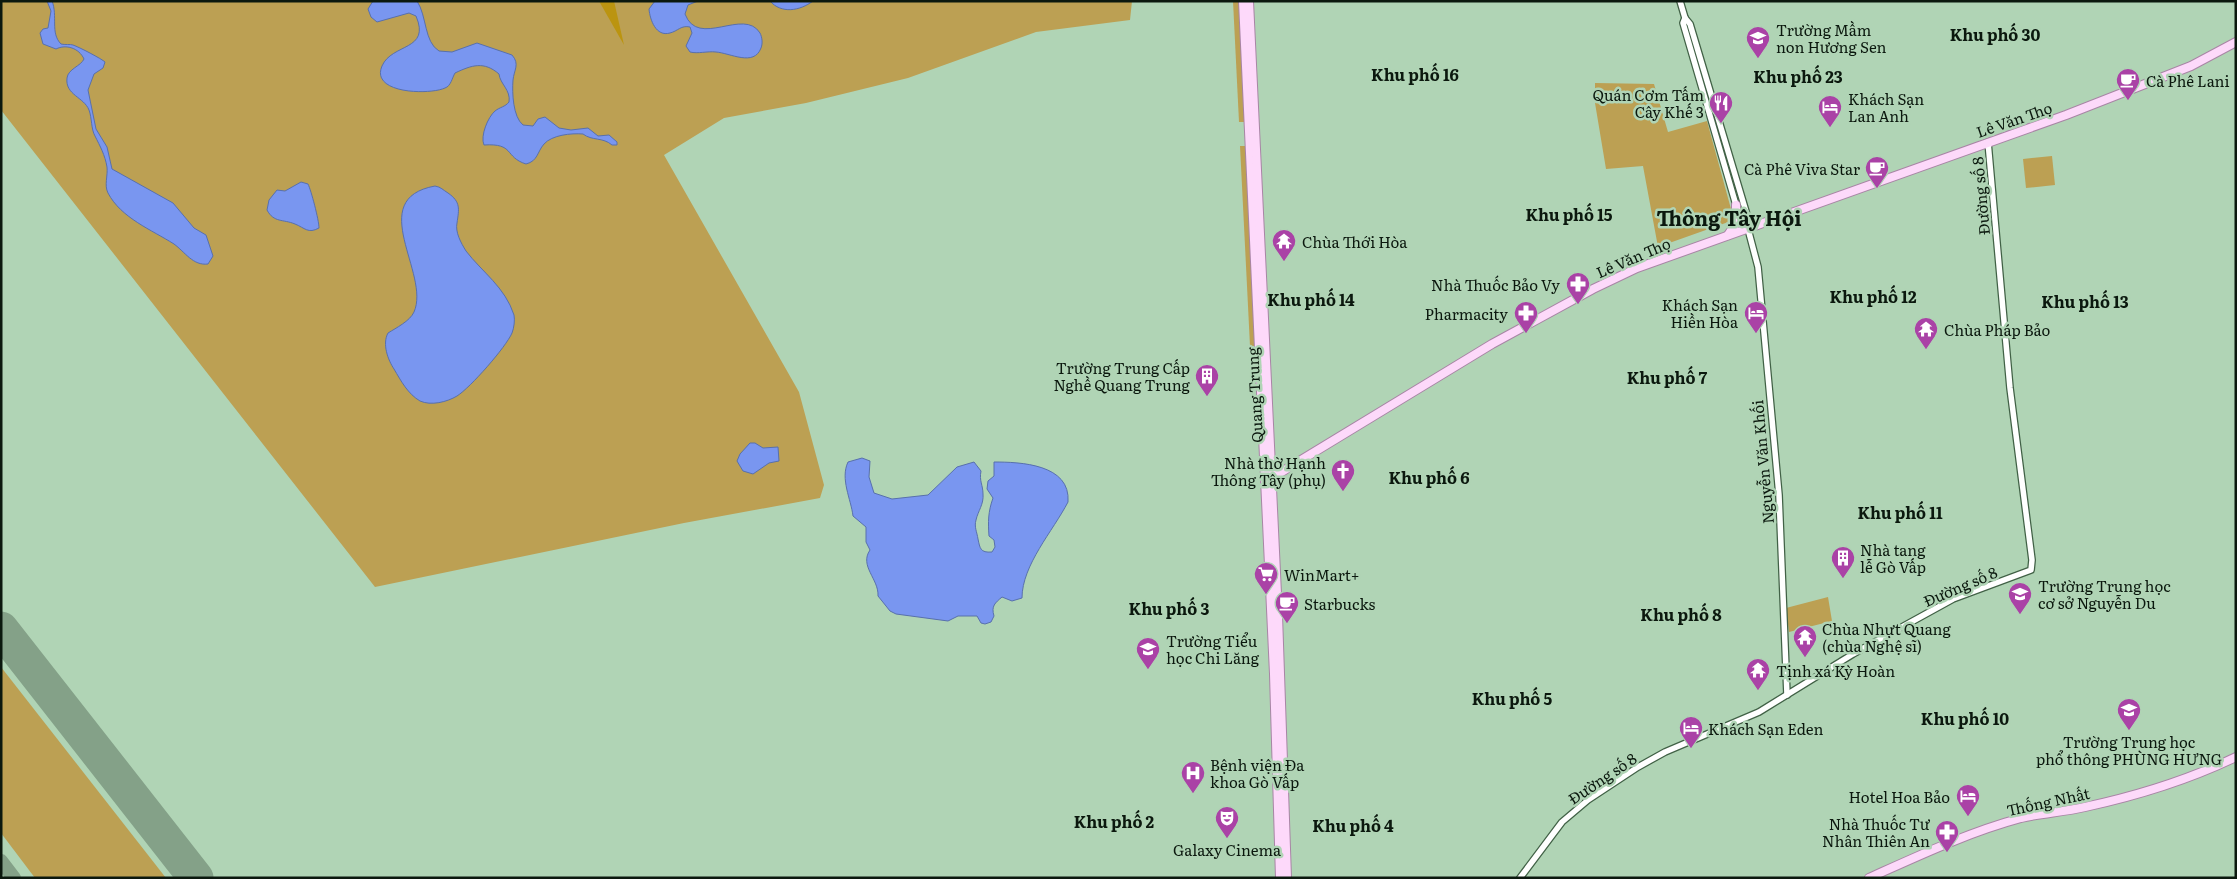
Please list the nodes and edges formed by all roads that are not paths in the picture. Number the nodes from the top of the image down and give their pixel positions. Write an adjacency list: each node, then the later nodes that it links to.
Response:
1 (1243, 1): 6 (main road, Quang Trung)
2 (1250, 1): 6 (main road, Quang Trung)
3 (1680, 1): 4 (street, Nguyễn Văn Khối)
4 (1685, 18): 8 (street, Nguyễn Văn Khối); 9 (street, Nguyễn Văn Khối)
5 (2236, 42): 7 (main road, Lê Văn Thọ)
6 (1252, 130): 11 (main road, Quang Trung)
7 (1988, 142): 9 (main road, Lê Văn Thọ); 12 (street, Đường số 8)
8 (1736, 205): 9 (street, Nguyễn Văn Khối); 10 (main road)
9 (1748, 229): 10 (main road, Lê Văn Thọ); 12 (street, Nguyễn Văn Khối)
10 (1728, 235): 11 (main road, Lê Văn Thọ)
11 (1268, 481): 14 (main road, Quang Trung)
12 (1787, 695): 17 (street, Đường số 8)
13 (2236, 757): 18 (main road, Thống Nhất)
14 (1283, 859): 15 (main road, Quang Trung); 16 (main road, Quang Trung)
15 (1280, 878)
16 (1287, 878)
17 (1520, 878)
18 (1869, 878)

